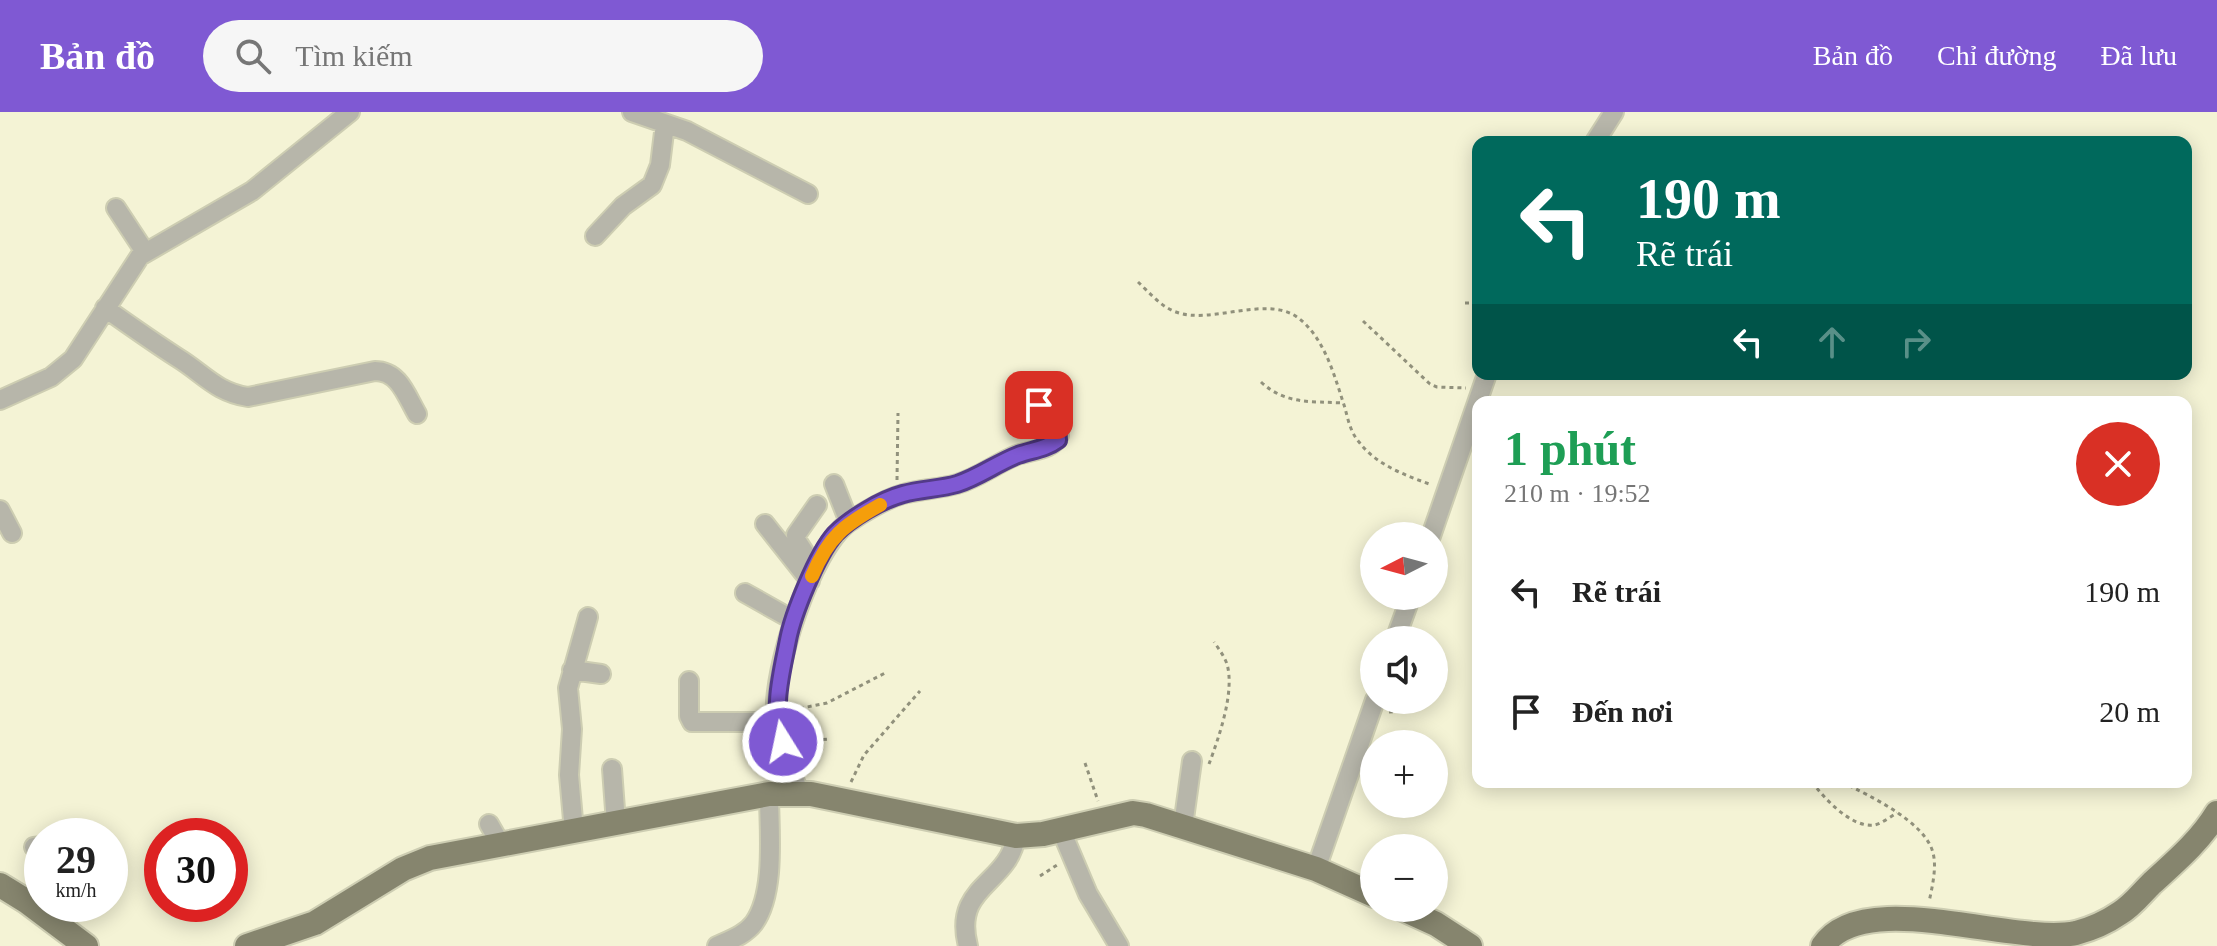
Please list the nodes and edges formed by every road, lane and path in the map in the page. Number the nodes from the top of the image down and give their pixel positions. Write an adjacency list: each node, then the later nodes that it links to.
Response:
1 (350, 112): 9 (street)
2 (632, 112): 4 (street)
3 (1614, 112): 5 (street)
4 (665, 124): 6 (street); 8 (street)
5 (1599, 136)
6 (808, 194)
7 (116, 208): 9 (street)
8 (595, 236)
9 (145, 252): 13 (street)
10 (1138, 282): 18 (path)
11 (1465, 303): 12 (path)
12 (1472, 303)
13 (105, 308): 17 (street); 21 (street)
14 (1363, 321): 15 (path)
15 (1485, 381)
16 (1261, 382): 18 (path)
17 (0, 400)
18 (1343, 403): 24 (path)
19 (1039, 405): 25 (street)
20 (898, 413): 25 (path)
21 (417, 414)
22 (1472, 418): 24 (street)
23 (834, 484): 28 (street)
24 (1447, 490): 29 (street)
25 (897, 496): 28 (street)
26 (817, 505): 32 (street)
27 (0, 510): 31 (street)
28 (849, 522): 32 (street)
29 (1436, 522)
30 (765, 524): 32 (street)
31 (12, 533)
32 (813, 575): 35 (street)
33 (745, 593): 35 (street)
34 (588, 617): 37 (street)
35 (793, 620): 43 (street)
36 (1214, 642): 47 (path)
37 (572, 670): 39 (street); 60 (street)
38 (887, 672): 43 (path)
39 (601, 674)
40 (689, 681): 43 (street)
41 (920, 691): 53 (path)
42 (1370, 714): 63 (street)
43 (777, 717): 45 (street)
44 (829, 739): 45 (path)
45 (783, 742): 51 (street)
46 (1085, 763): 56 (path)
47 (1200, 764): 58 (street)
48 (612, 769): 57 (street)
49 (1817, 788): 54 (path)
50 (1853, 788): 54 (path)
51 (799, 793): 52 (main road); 53 (main road)
52 (769, 794): 57 (main road); 73 (street)
53 (845, 801): 61 (main road)
54 (1897, 813): 68 (path)
55 (2217, 813): 68 (main road)
56 (1104, 819): 58 (main road); 59 (main road)
57 (616, 823): 60 (main road)
58 (1183, 826): 63 (main road)
59 (1061, 830): 61 (main road); 62 (street)
60 (574, 831): 72 (main road)
61 (1016, 836): 74 (street)
62 (1070, 856): 64 (path); 75 (street)
63 (1316, 869): 66 (main road)
64 (1040, 876)
65 (0, 885): 67 (main road)
66 (1360, 889)
67 (24, 897)
68 (1925, 921): 77 (main road)
69 (60, 922): 71 (main road)
70 (1432, 922): 76 (main road)
71 (86, 946)
72 (247, 946)
73 (717, 946)
74 (968, 946)
75 (1119, 946)
76 (1470, 946)
77 (1823, 946)

